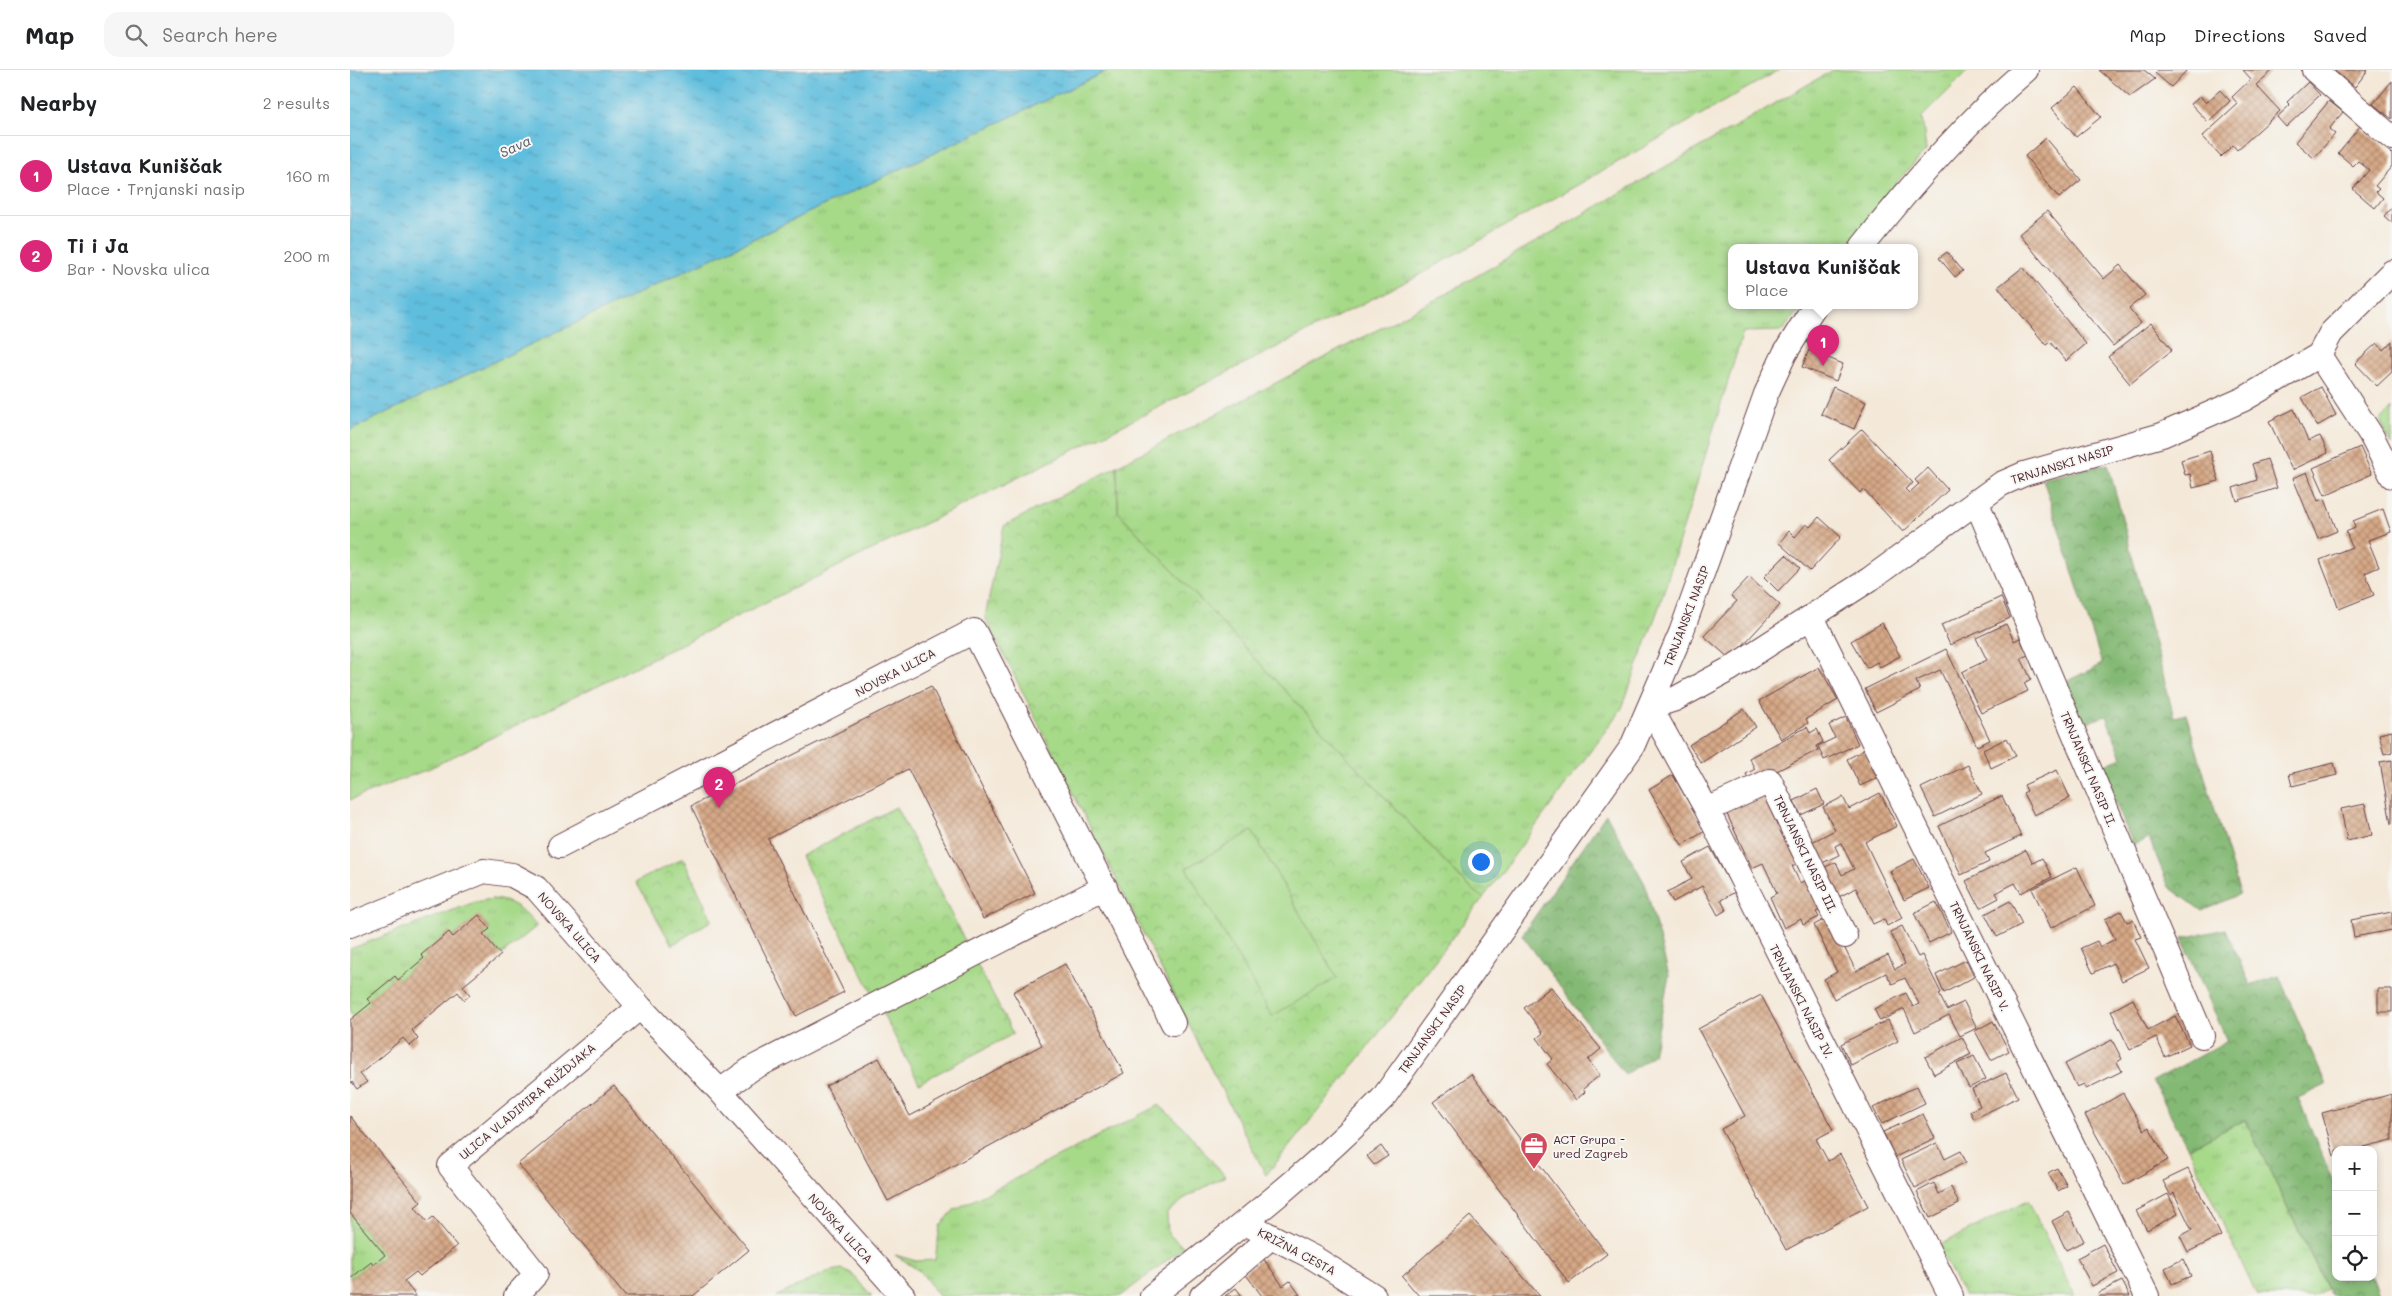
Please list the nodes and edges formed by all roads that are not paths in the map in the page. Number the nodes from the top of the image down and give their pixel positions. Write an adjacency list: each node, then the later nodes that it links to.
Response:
1 (2026, 70): 4 (street)
2 (2314, 70): 3 (street)
3 (2392, 138)
4 (1864, 244)
5 (2392, 272): 7 (street)
6 (1812, 309): 11 (street, TRNJANSKI NASIP)
7 (2320, 355): 8 (street); 9 (street, TRNJANSKI NASIP)
8 (2392, 476)
9 (1976, 501): 10 (street, TRNJANSKI NASIP); 19 (street, TRNJANSKI NASIP II.)
10 (1812, 617): 11 (street, TRNJANSKI NASIP); 29 (street, TRNJANSKI NASIP V.)
11 (1650, 707): 12 (street, TRNJANSKI NASIP IV.); 21 (street, TRNJANSKI NASIP)
12 (1706, 810): 16 (street, TRNJANSKI NASIP III.); 28 (street, TRNJANSKI NASIP IV.)
13 (560, 846): 14 (street, NOVSKA ULICA)
14 (1106, 887): 18 (street, NOVSKA ULICA); 20 (street)
15 (350, 925): 17 (street, NOVSKA ULICA)
16 (1845, 936)
17 (640, 1007): 20 (street, NOVSKA ULICA); 23 (street, ULICA VLADIMIRA RUŽDJAKA)
18 (1173, 1023)
19 (2202, 1036)
20 (720, 1091): 24 (street, NOVSKA ULICA)
21 (1245, 1223): 22 (street, KRIŽNA CESTA); 25 (street, TRNJANSKI NASIP)
22 (1271, 1237): 26 (street); 27 (street, KRIŽNA CESTA)
23 (516, 1296)
24 (903, 1296)
25 (1152, 1296)
26 (1202, 1296)
27 (1374, 1296)
28 (1952, 1296)
29 (2148, 1296)

